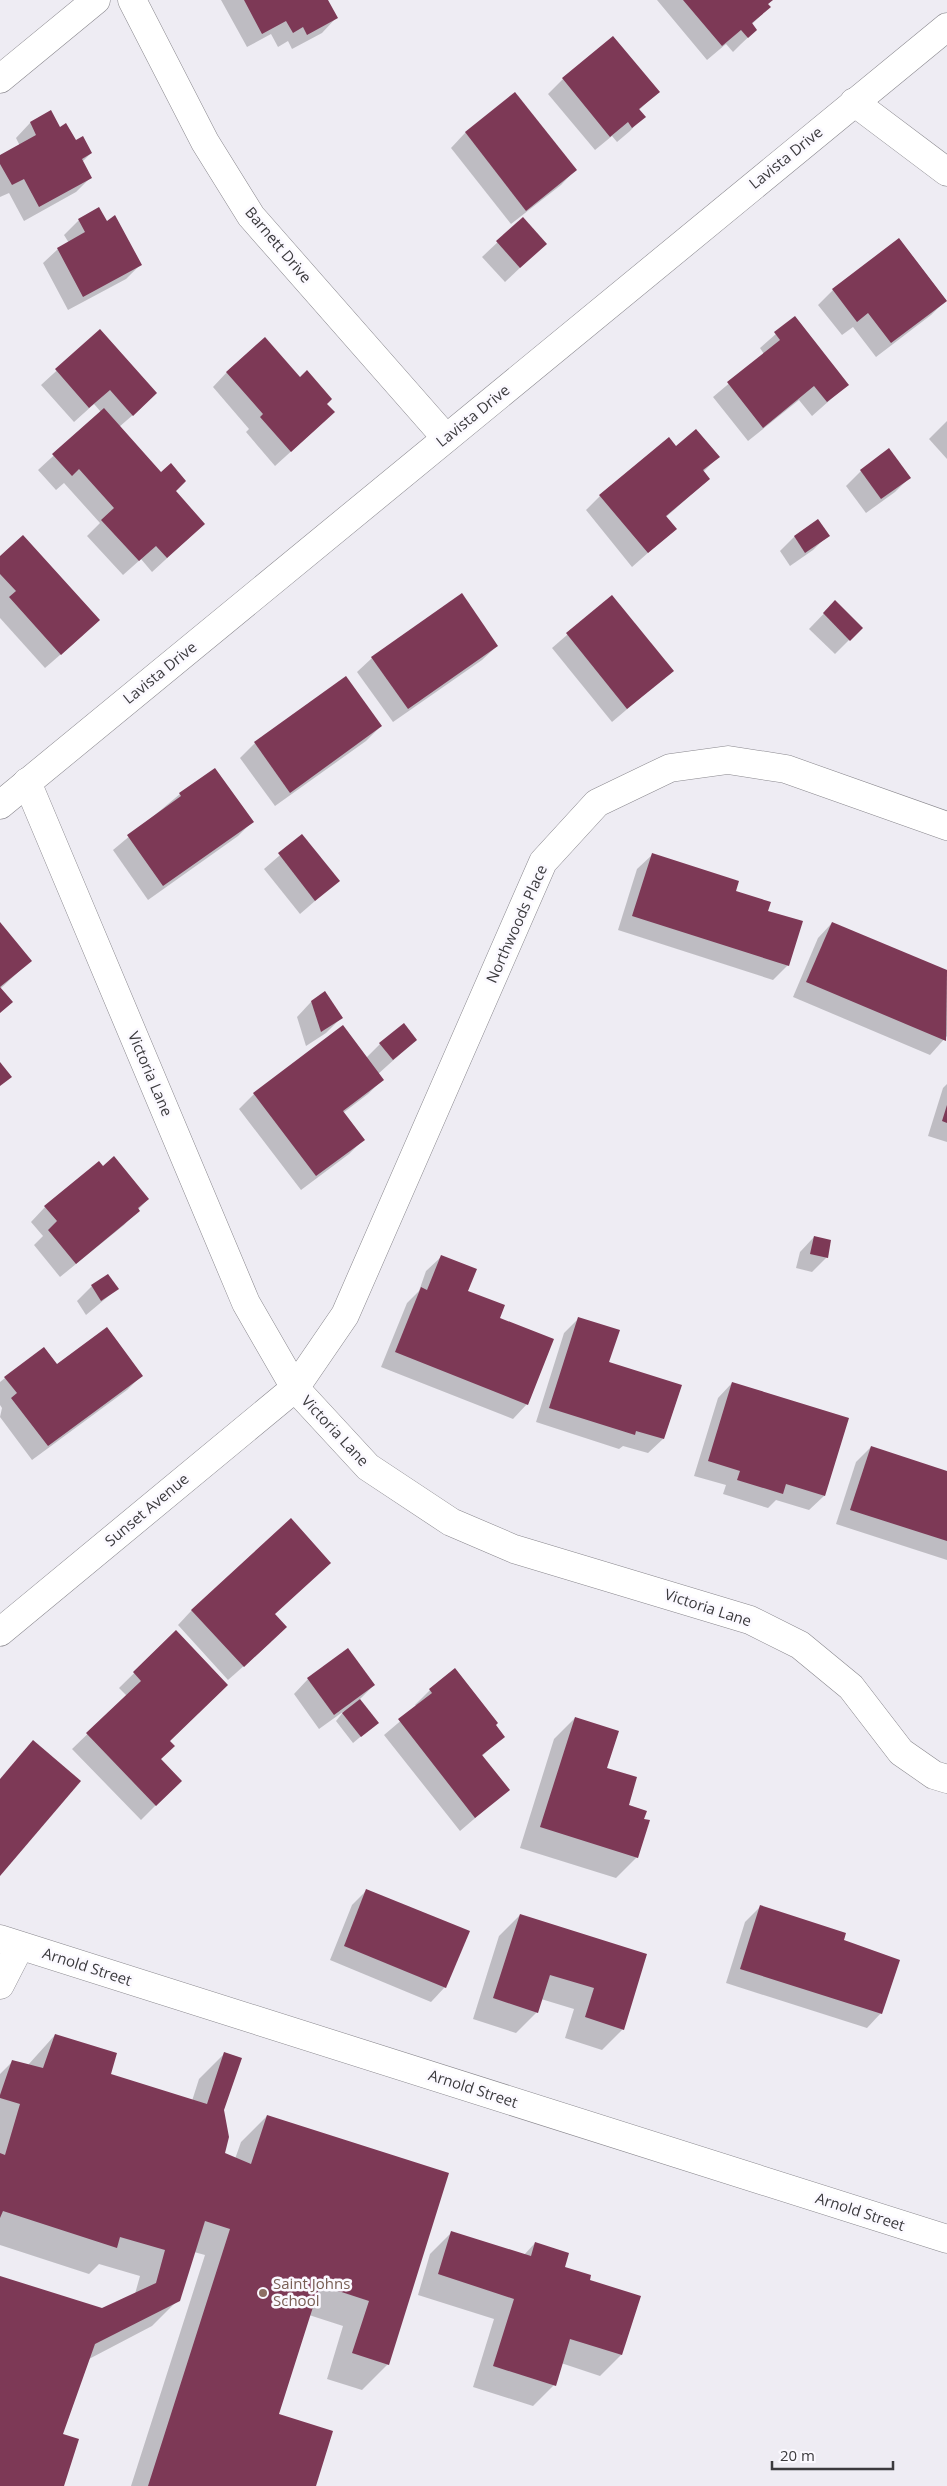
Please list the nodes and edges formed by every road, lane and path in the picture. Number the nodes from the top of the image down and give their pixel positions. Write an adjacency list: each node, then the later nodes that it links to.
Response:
1 (96, 0): 4 (street)
2 (132, 0): 7 (street, Barnett Drive)
3 (947, 27): 5 (street, Lavista Drive)
4 (0, 79)
5 (854, 102): 6 (street); 7 (street, Lavista Drive)
6 (947, 172)
7 (446, 438): 8 (street, Lavista Drive)
8 (28, 782): 9 (street, Lavista Drive); 11 (street, Victoria Lane)
9 (0, 805)
10 (947, 826): 11 (street, Northwoods Place)
11 (294, 1388): 12 (street, Sunset Avenue); 13 (street, Victoria Lane)
12 (0, 1632)
13 (947, 1779)
14 (10, 1942): 15 (street); 16 (street, Arnold Street)
15 (0, 1985)
16 (947, 2240)

